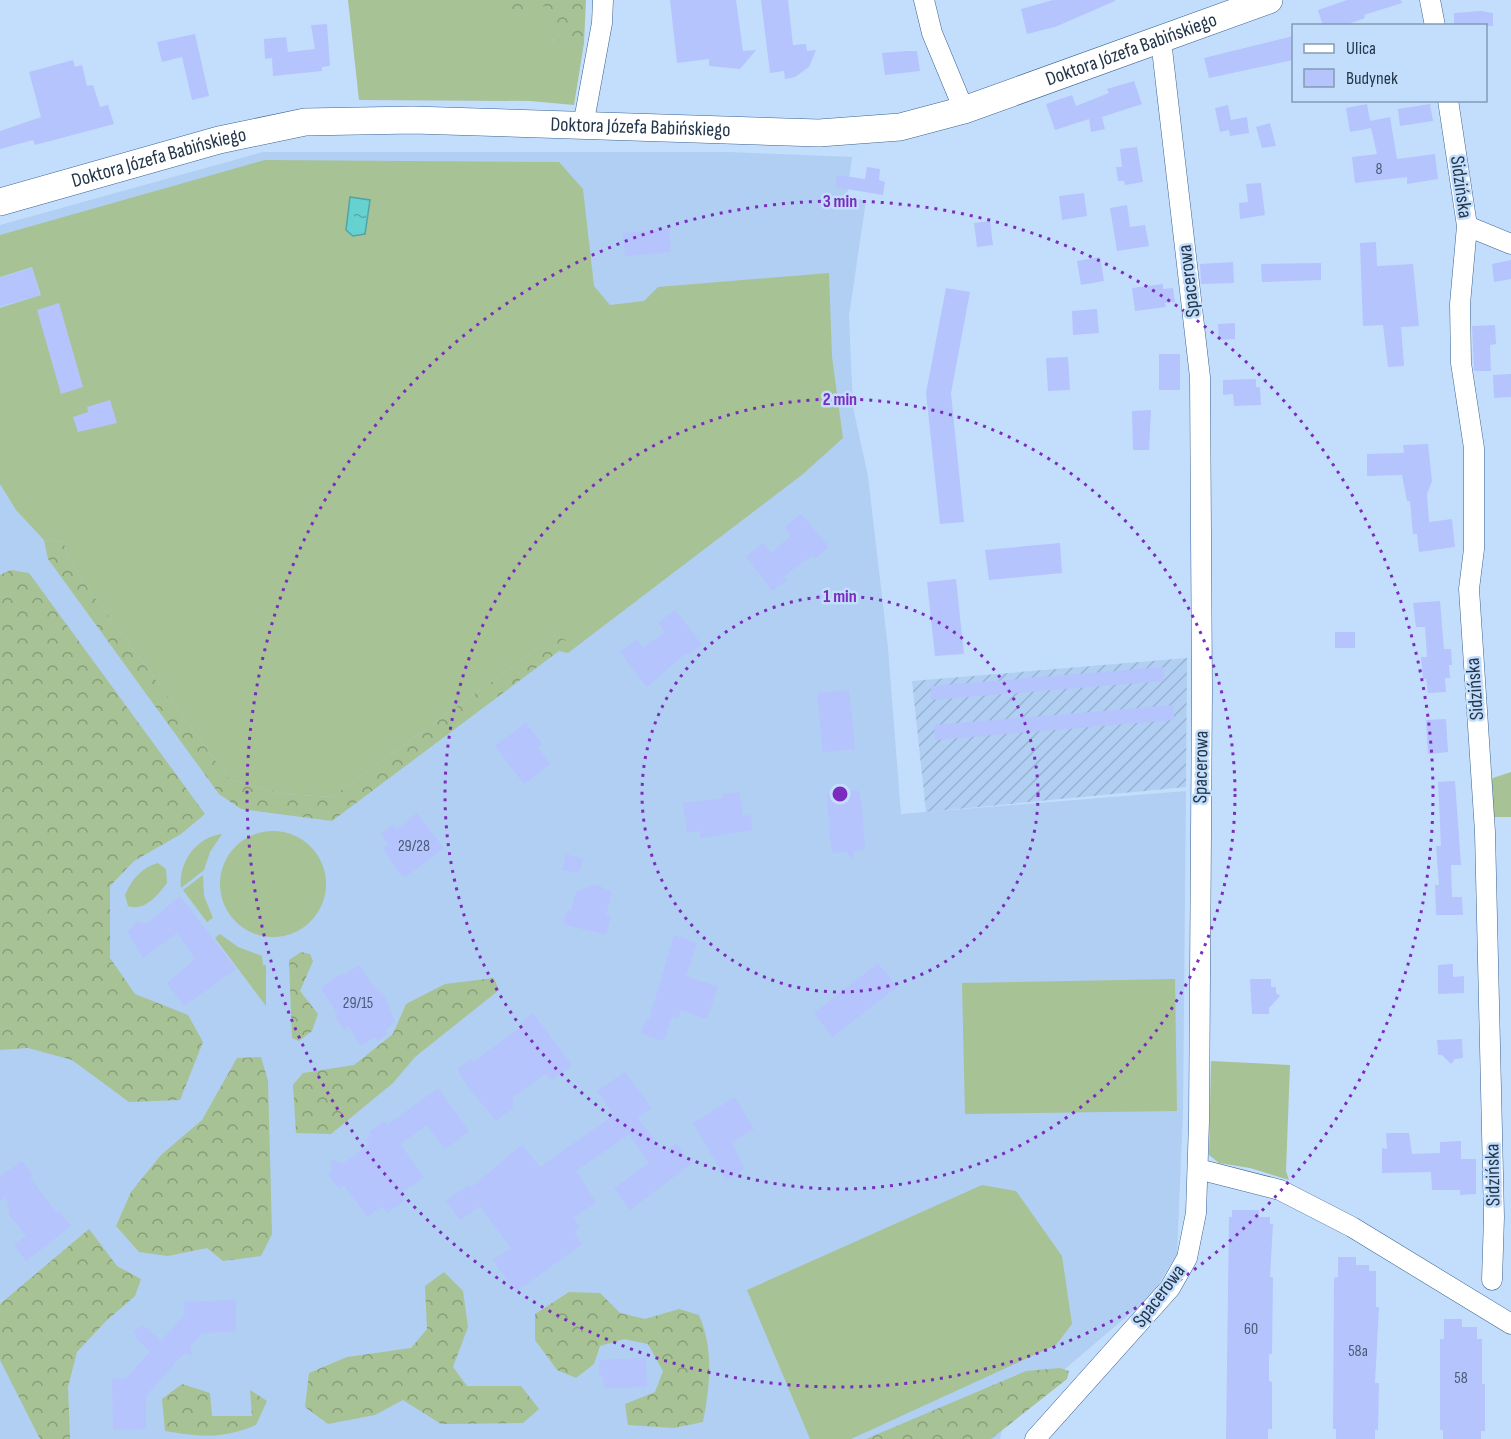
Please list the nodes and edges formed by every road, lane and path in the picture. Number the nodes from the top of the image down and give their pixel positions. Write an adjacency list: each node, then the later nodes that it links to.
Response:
1 (603, 0): 9 (street)
2 (924, 0): 8 (street)
3 (1269, 0): 6 (street, Doktora Józefa Babińskiego)
4 (1430, 0): 5 (street)
5 (1436, 24)
6 (1159, 40): 8 (street, Doktora Józefa Babińskiego); 13 (street, Spacerowa)
7 (1448, 102): 11 (street, Sidzińska)
8 (964, 110): 9 (street, Doktora Józefa Babińskiego)
9 (582, 126): 10 (street, Doktora Józefa Babińskiego)
10 (0, 202)
11 (1467, 226): 12 (street); 14 (street, Sidzińska)
12 (1511, 244)
13 (1198, 1169): 15 (street); 16 (street, Spacerowa)
14 (1492, 1280)
15 (1511, 1324)
16 (1035, 1439)

